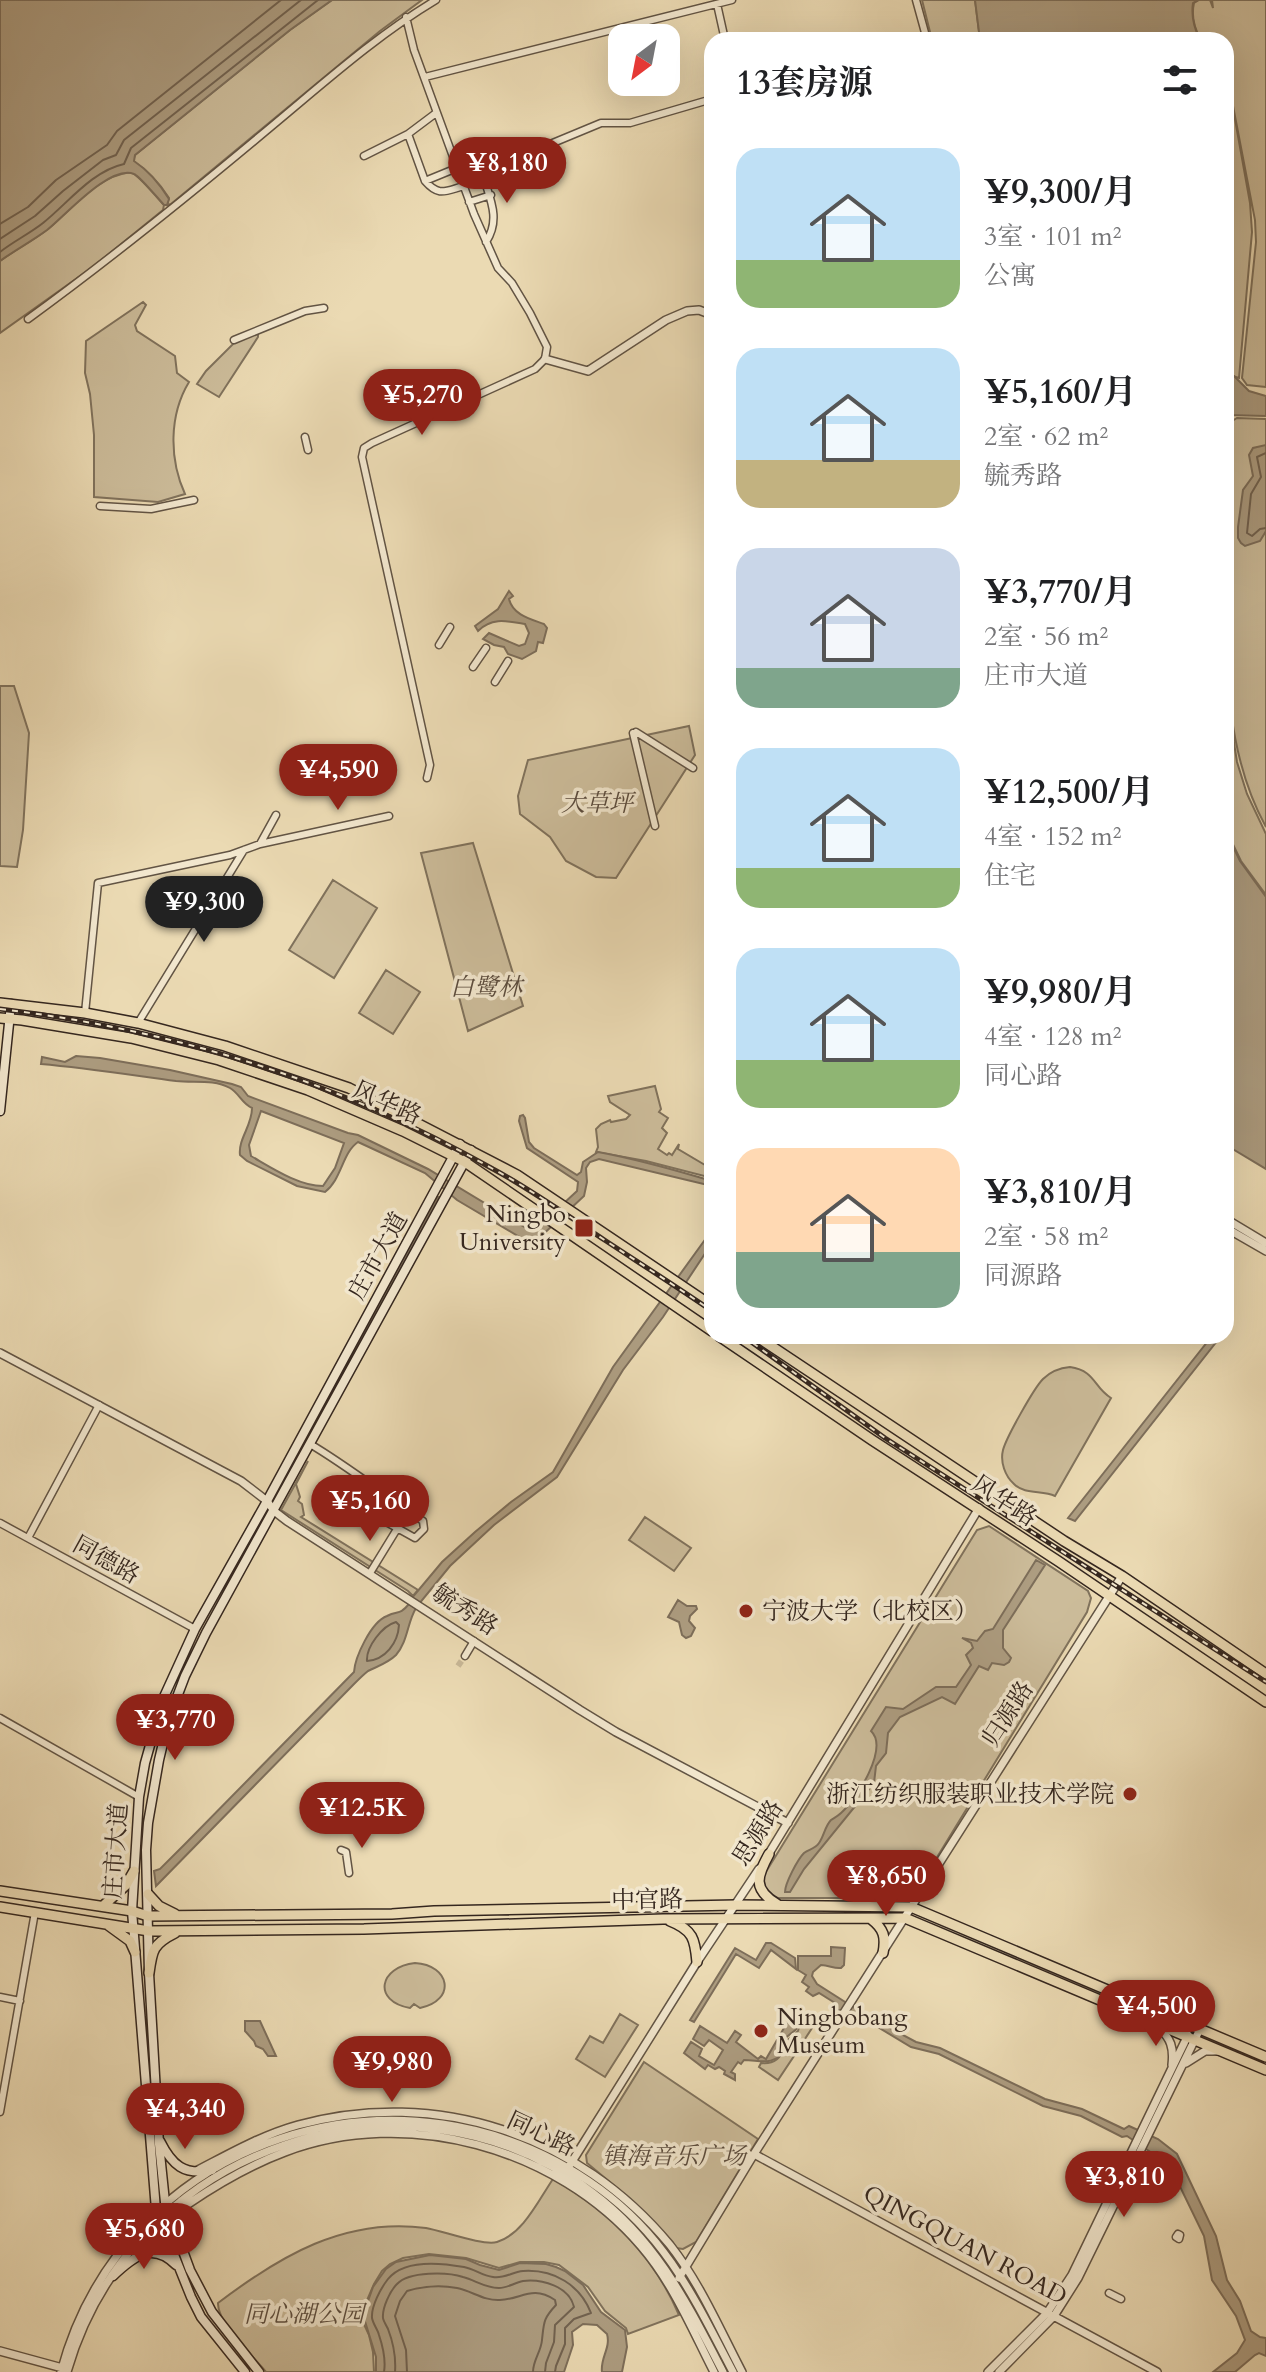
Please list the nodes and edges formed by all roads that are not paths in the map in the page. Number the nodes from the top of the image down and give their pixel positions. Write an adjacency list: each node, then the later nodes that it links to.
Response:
1 (436, 0): 5 (street)
2 (732, 0): 4 (street)
3 (916, 0): 7 (street)
4 (717, 4): 6 (street); 8 (street)
5 (406, 17): 8 (street); 22 (street)
6 (723, 32)
7 (925, 32)
8 (425, 77): 10 (street)
9 (704, 101): 13 (street)
10 (436, 113): 11 (street); 14 (street)
11 (408, 134): 12 (street); 15 (street)
12 (364, 156)
13 (480, 159): 14 (street); 17 (street)
14 (457, 167): 15 (street); 16 (street)
15 (425, 181): 16 (street)
16 (464, 186): 18 (street)
17 (491, 195): 18 (street); 19 (street)
18 (469, 202): 19 (street)
19 (486, 242): 24 (street)
20 (324, 308): 23 (street)
21 (704, 312): 24 (street)
22 (28, 319)
23 (234, 340)
24 (545, 359): 36 (street)
25 (305, 437): 26 (street)
26 (308, 450)
27 (194, 500): 28 (street)
28 (100, 506)
29 (450, 627): 30 (street)
30 (439, 645)
31 (486, 648): 33 (street)
32 (508, 661): 34 (street)
33 (473, 667)
34 (495, 682)
35 (693, 768): 39 (street)
36 (427, 778)
37 (276, 815): 40 (street)
38 (389, 816): 40 (street)
39 (655, 826)
40 (260, 844): 41 (street)
41 (244, 850): 43 (street); 45 (street)
42 (5, 1004): 43 (main road, 风华路); 44 (main road)
43 (85, 1013): 45 (main road, 风华路)
44 (5, 1019): 46 (main road); 49 (main road, 风华路)
45 (138, 1023): 47 (main road, 风华路)
46 (0, 1111)
47 (460, 1144): 48 (main road, 风华路); 49 (main road, 庄市大道)
48 (471, 1150): 50 (main road, 庄市大道); 55 (main road, 风华路)
49 (452, 1160): 50 (main road, 风华路); 63 (main road, 庄市大道)
50 (463, 1166): 56 (main road, 风华路); 61 (main road, 庄市大道)
51 (1234, 1224): 53 (street)
52 (1234, 1233): 54 (street)
53 (1266, 1243)
54 (1266, 1251)
55 (704, 1301)
56 (704, 1326)
57 (731, 1344): 64 (main road, 风华路)
58 (768, 1344): 70 (main road, 风华路)
59 (0, 1353): 60 (street, 毓秀路)
60 (99, 1405): 63 (street, 毓秀路); 68 (street)
61 (310, 1444): 62 (street); 65 (main road, 庄市大道)
62 (360, 1479): 67 (street); 67 (street)
63 (267, 1501): 65 (street, 毓秀路); 72 (main road, 庄市大道)
64 (979, 1508): 71 (main road, 风华路); 79 (street, 思源路)
65 (274, 1511): 69 (street, 毓秀路); 85 (main road, 庄市大道)
66 (0, 1523): 68 (street, 同德路)
67 (397, 1529): 69 (street)
68 (28, 1538): 72 (street, 同德路)
69 (370, 1573): 73 (street, 毓秀路)
70 (1122, 1576): 71 (street, 归源路); 75 (main road, 风华路)
71 (1109, 1595): 76 (main road, 风华路); 90 (street, 归源路)
72 (195, 1629): 78 (main road, 庄市大道)
73 (474, 1641): 74 (street); 79 (street, 毓秀路)
74 (465, 1656)
75 (1266, 1674)
76 (1266, 1702)
77 (0, 1718): 78 (street)
78 (139, 1797): 82 (main road, 庄市大道)
79 (788, 1823): 81 (street, 思源路)
80 (341, 1850): 83 (street)
81 (769, 1854): 86 (street, 思源路); 88 (main road)
82 (134, 1871): 87 (main road); 91 (main road, 庄市大道)
83 (349, 1873)
84 (0, 1891): 87 (main road, 中官路)
85 (148, 1894): 93 (main road, 庄市大道); 94 (main road)
86 (736, 1905): 88 (main road, 中官路); 94 (main road, 中官路); 97 (street, 思源路)
87 (103, 1906): 91 (main road, 中官路)
88 (779, 1906): 90 (main road, 中官路)
89 (0, 1907): 92 (main road, 中官路)
90 (911, 1907): 95 (street, 归源路); 110 (main road, 中官路)
91 (132, 1911): 93 (main road, 中官路); 100 (main road, 庄市大道)
92 (35, 1912): 99 (main road, 中官路); 108 (street)
93 (148, 1916): 94 (main road, 中官路); 101 (main road, 庄市大道)
94 (178, 1916)
95 (905, 1918): 98 (main road, 中官路); 104 (street, 归源路); 109 (main road, 中官路)
96 (663, 1919): 97 (main road, 中官路); 102 (main road, 中官路); 105 (main road)
97 (726, 1919): 98 (main road, 中官路); 105 (street, 思源路)
98 (871, 1919): 104 (main road)
99 (106, 1923): 100 (main road, 中官路); 103 (main road)
100 (133, 1928): 101 (main road, 中官路); 103 (main road, 庄市大道)
101 (149, 1931): 102 (main road, 中官路); 106 (main road, 庄市大道)
102 (182, 1931): 106 (main road)
103 (135, 1952): 124 (main road, 庄市大道)
104 (883, 1953): 118 (street, 归源路)
105 (697, 1962): 119 (street, 思源路)
106 (149, 1973): 117 (main road, 庄市大道)
107 (0, 1997): 108 (street)
108 (20, 2001): 116 (street)
109 (1150, 2021): 111 (main road, 中官路); 115 (street)
110 (1197, 2028): 111 (street); 113 (main road, 中官路)
111 (1191, 2038): 112 (main road, 中官路); 115 (street)
112 (1220, 2051): 114 (main road, 中官路); 115 (street)
113 (1266, 2057)
114 (1266, 2070)
115 (1174, 2073): 130 (street)
116 (0, 2112)
117 (158, 2137): 121 (main road); 123 (main road, 庄市大道)
118 (754, 2154): 126 (street, 归源路); 130 (street, QINGQUAN ROAD)
119 (568, 2167): 120 (street, 同心路); 121 (street); 122 (street, 同心路); 126 (street, 同心路); 126 (street)
120 (212, 2170): 121 (main road); 123 (street, 同心路)
121 (193, 2172)
122 (181, 2201): 123 (street, 同心路); 135 (street)
123 (167, 2207): 124 (street, 同心路); 134 (main road, 庄市大道)
124 (157, 2214): 125 (main road, 庄市大道); 127 (street, 同心路); 132 (street, 同心路)
125 (179, 2267): 127 (main road); 133 (main road, 庄市大道)
126 (681, 2275): 136 (street, 同心路); 137 (street, 同心路); 138 (street)
127 (113, 2276): 132 (street, 同心路)
128 (1109, 2293): 129 (street)
129 (1121, 2299)
130 (1051, 2315): 139 (street); 140 (street); 141 (street, QINGQUAN ROAD)
131 (0, 2351): 132 (street)
132 (64, 2370)
133 (245, 2372)
134 (259, 2372)
135 (714, 2372)
136 (723, 2372)
137 (733, 2372)
138 (742, 2372)
139 (988, 2372)
140 (999, 2372)
141 (1157, 2372)

